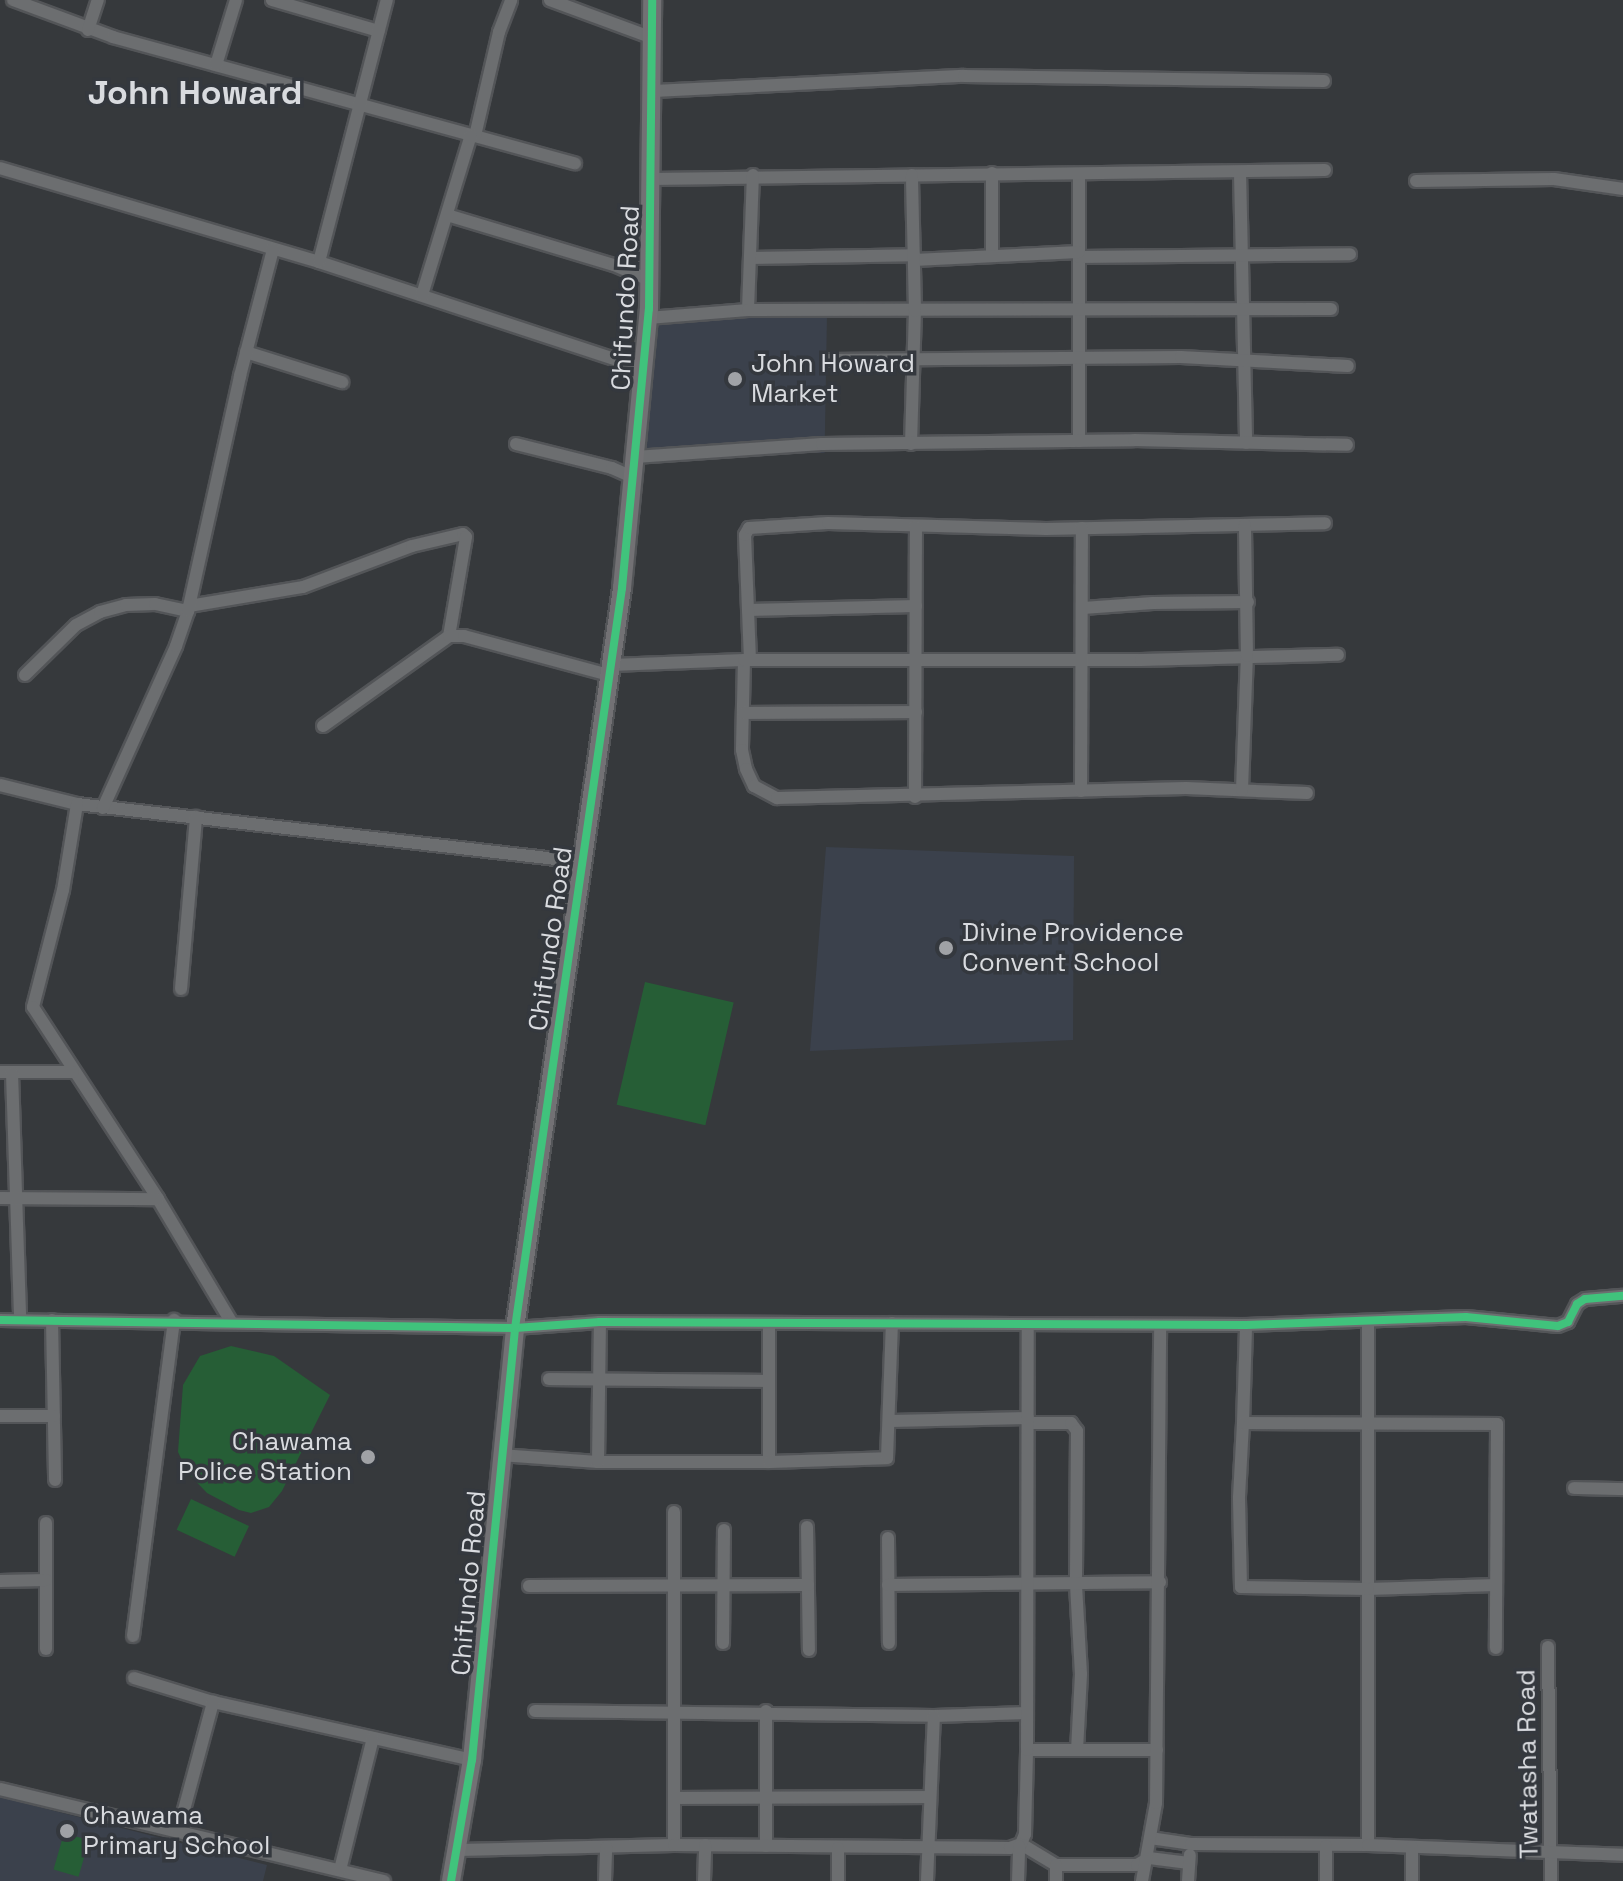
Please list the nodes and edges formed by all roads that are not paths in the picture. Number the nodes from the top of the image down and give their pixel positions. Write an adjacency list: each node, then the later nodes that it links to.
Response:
1 (13, 0): 9 (street)
2 (98, 0): 9 (street)
3 (236, 0): 12 (street)
4 (272, 0): 10 (street)
5 (387, 0): 10 (street)
6 (511, 0): 16 (street)
7 (550, 0): 11 (street)
8 (652, 0): 11 (street, Chifundo Road)
9 (88, 30): 12 (street)
10 (379, 31): 15 (street)
11 (653, 38): 14 (street, Chifundo Road)
12 (216, 65): 15 (street)
13 (1324, 81): 14 (street)
14 (654, 91): 25 (street, Chifundo Road)
15 (360, 103): 16 (street); 36 (street)
16 (473, 136): 17 (street); 28 (street)
17 (575, 163)
18 (0, 168): 29 (street)
19 (1325, 170): 21 (street)
20 (992, 173): 22 (street); 24 (street); 33 (street)
21 (1240, 173): 22 (street); 30 (street)
22 (1079, 174): 31 (street)
23 (753, 175): 24 (street); 25 (street); 34 (street)
24 (912, 175): 35 (street)
25 (652, 179): 37 (street, Chifundo Road)
26 (1416, 181): 27 (street)
27 (1623, 189)
28 (447, 215): 37 (street); 38 (street)
29 (273, 249): 36 (street); 45 (street)
30 (1243, 253): 31 (street); 32 (street); 39 (street)
31 (1079, 254): 33 (street); 42 (street)
32 (1350, 254)
33 (992, 256): 35 (street)
34 (750, 258): 35 (street); 41 (street)
35 (914, 258): 43 (street)
36 (319, 262): 38 (street)
37 (650, 280): 44 (street, Chifundo Road)
38 (422, 295): 51 (street)
39 (1245, 308): 40 (street); 42 (street); 49 (street)
40 (1331, 309)
41 (748, 310): 43 (street); 44 (street)
42 (1079, 310): 43 (street); 46 (street)
43 (915, 311): 48 (street)
44 (648, 318): 51 (street, Chifundo Road)
45 (246, 352): 52 (street); 67 (street)
46 (1080, 358): 48 (street); 49 (street); 53 (street)
47 (828, 360): 48 (street)
48 (913, 360): 56 (street)
49 (1246, 360): 50 (street); 54 (street)
50 (1348, 366)
51 (644, 369): 58 (street, Chifundo Road)
52 (342, 382)
53 (1079, 441): 54 (street); 56 (street)
54 (1246, 443): 57 (street)
55 (516, 444): 59 (street)
56 (911, 444): 58 (street)
57 (1347, 445)
58 (635, 457): 59 (street, Chifundo Road)
59 (634, 478): 75 (street, Chifundo Road)
60 (1325, 523): 61 (street)
61 (1245, 525): 63 (street); 64 (street)
62 (916, 527): 63 (street); 65 (street); 68 (street)
63 (1082, 528): 66 (street)
64 (1248, 602): 66 (street); 71 (street)
65 (916, 606): 68 (street); 73 (street)
66 (1083, 608): 74 (street)
67 (189, 609): 69 (street); 76 (street); 86 (street)
68 (748, 610): 72 (street)
69 (449, 636): 75 (street); 79 (street)
70 (1338, 655): 71 (street)
71 (1247, 656): 74 (street); 81 (street)
72 (747, 660): 73 (street); 75 (street); 78 (street)
73 (916, 660): 74 (street); 77 (street)
74 (1081, 661): 82 (street)
75 (610, 670): 88 (street, Chifundo Road)
76 (25, 675)
77 (916, 712): 78 (street); 84 (street)
78 (743, 713): 84 (street)
79 (323, 726)
80 (0, 785): 85 (street)
81 (1242, 790): 82 (street); 83 (street)
82 (1081, 791): 84 (street)
83 (1307, 793)
84 (915, 797)
85 (77, 804): 86 (street); 91 (street)
86 (103, 808): 87 (street)
87 (196, 817): 88 (street); 89 (street)
88 (582, 862): 108 (street, Chifundo Road)
89 (181, 989)
90 (6, 1072): 91 (street); 93 (street)
91 (73, 1072): 94 (street)
92 (0, 1198): 93 (street)
93 (16, 1198): 94 (street); 97 (street)
94 (158, 1199): 101 (street)
95 (1623, 1296): 104 (street)
96 (0, 1320): 97 (street)
97 (20, 1320): 98 (street)
98 (52, 1320): 99 (street); 113 (street)
99 (174, 1320): 101 (street); 141 (street)
100 (600, 1322): 102 (street); 108 (street); 110 (street)
101 (232, 1323): 108 (street)
102 (769, 1323): 103 (street); 111 (street)
103 (892, 1323): 105 (street); 115 (street)
104 (1368, 1323): 107 (street); 116 (street)
105 (1028, 1325): 106 (street); 114 (street)
106 (1160, 1325): 107 (street); 131 (street)
107 (1246, 1325): 117 (street)
108 (515, 1328): 118 (street, Chifundo Road)
109 (549, 1379): 110 (street)
110 (600, 1380): 111 (street); 119 (street)
111 (769, 1381): 120 (street)
112 (0, 1416): 113 (street)
113 (54, 1416): 121 (street)
114 (1028, 1420): 115 (street); 136 (street); 139 (street)
115 (891, 1421): 120 (street)
116 (1369, 1422): 117 (street); 137 (street); 140 (street)
117 (1243, 1423): 140 (street)
118 (500, 1455): 119 (street); 159 (street, Chifundo Road)
119 (598, 1462): 120 (street)
120 (769, 1462)
121 (55, 1480)
122 (1574, 1488): 123 (street)
123 (1623, 1489)
124 (674, 1512): 132 (street)
125 (46, 1523): 129 (street)
126 (807, 1527): 134 (street)
127 (724, 1530): 133 (street)
128 (888, 1538): 135 (street)
129 (46, 1580): 130 (street); 146 (street)
130 (0, 1581)
131 (1160, 1582): 136 (street); 158 (street)
132 (675, 1584): 133 (street); 138 (street); 152 (street)
133 (724, 1584): 134 (street); 142 (street)
134 (808, 1585): 147 (street)
135 (888, 1585): 139 (street); 143 (street)
136 (1076, 1585): 139 (street); 157 (street)
137 (1496, 1585): 140 (street); 145 (street)
138 (529, 1586)
139 (1027, 1586): 153 (street)
140 (1368, 1589): 170 (street)
141 (133, 1636)
142 (723, 1643)
143 (889, 1643)
144 (1548, 1647): 178 (street, Twatasha Road)
145 (1496, 1648)
146 (46, 1649)
147 (809, 1650)
148 (134, 1678): 149 (street)
149 (213, 1702): 155 (street); 164 (street)
150 (535, 1711): 152 (street)
151 (766, 1711): 152 (street); 154 (street); 163 (street)
152 (674, 1713): 162 (street)
153 (1027, 1713): 154 (street); 156 (street)
154 (934, 1716): 161 (street)
155 (373, 1738): 159 (street); 183 (street)
156 (1027, 1750): 157 (street); 169 (street)
157 (1077, 1750): 158 (street)
158 (1157, 1750): 165 (street)
159 (472, 1760): 177 (street, Chifundo Road)
160 (0, 1789): 164 (street)
161 (930, 1797): 163 (street); 176 (street)
162 (674, 1798): 163 (street); 167 (street)
163 (766, 1798): 171 (street)
164 (178, 1832): 183 (street)
165 (1150, 1838): 166 (street); 180 (street)
166 (1191, 1844): 172 (street); 181 (street)
167 (674, 1845): 168 (street); 173 (street)
168 (705, 1845): 171 (street); 187 (street)
169 (1020, 1845): 176 (street); 182 (street); 190 (street)
170 (1368, 1845): 172 (street); 174 (street)
171 (766, 1846): 175 (street)
172 (1326, 1846): 194 (street)
173 (606, 1847): 177 (street); 186 (street)
174 (1412, 1847): 178 (street); 195 (street)
175 (838, 1848): 176 (street); 188 (street)
176 (927, 1848): 189 (street)
177 (459, 1850): 185 (street, Chifundo Road)
178 (1552, 1851): 179 (street); 196 (street, Twatasha Road)
179 (1623, 1855)
180 (1145, 1860): 181 (street); 182 (street); 192 (street)
181 (1189, 1863): 193 (street)
182 (1056, 1865): 191 (street)
183 (340, 1870): 184 (street)
184 (384, 1881)
185 (451, 1881)
186 (605, 1881)
187 (704, 1881)
188 (838, 1881)
189 (927, 1881)
190 (1018, 1881)
191 (1056, 1881)
192 (1142, 1881)
193 (1188, 1881)
194 (1326, 1881)
195 (1412, 1881)
196 (1551, 1881)

